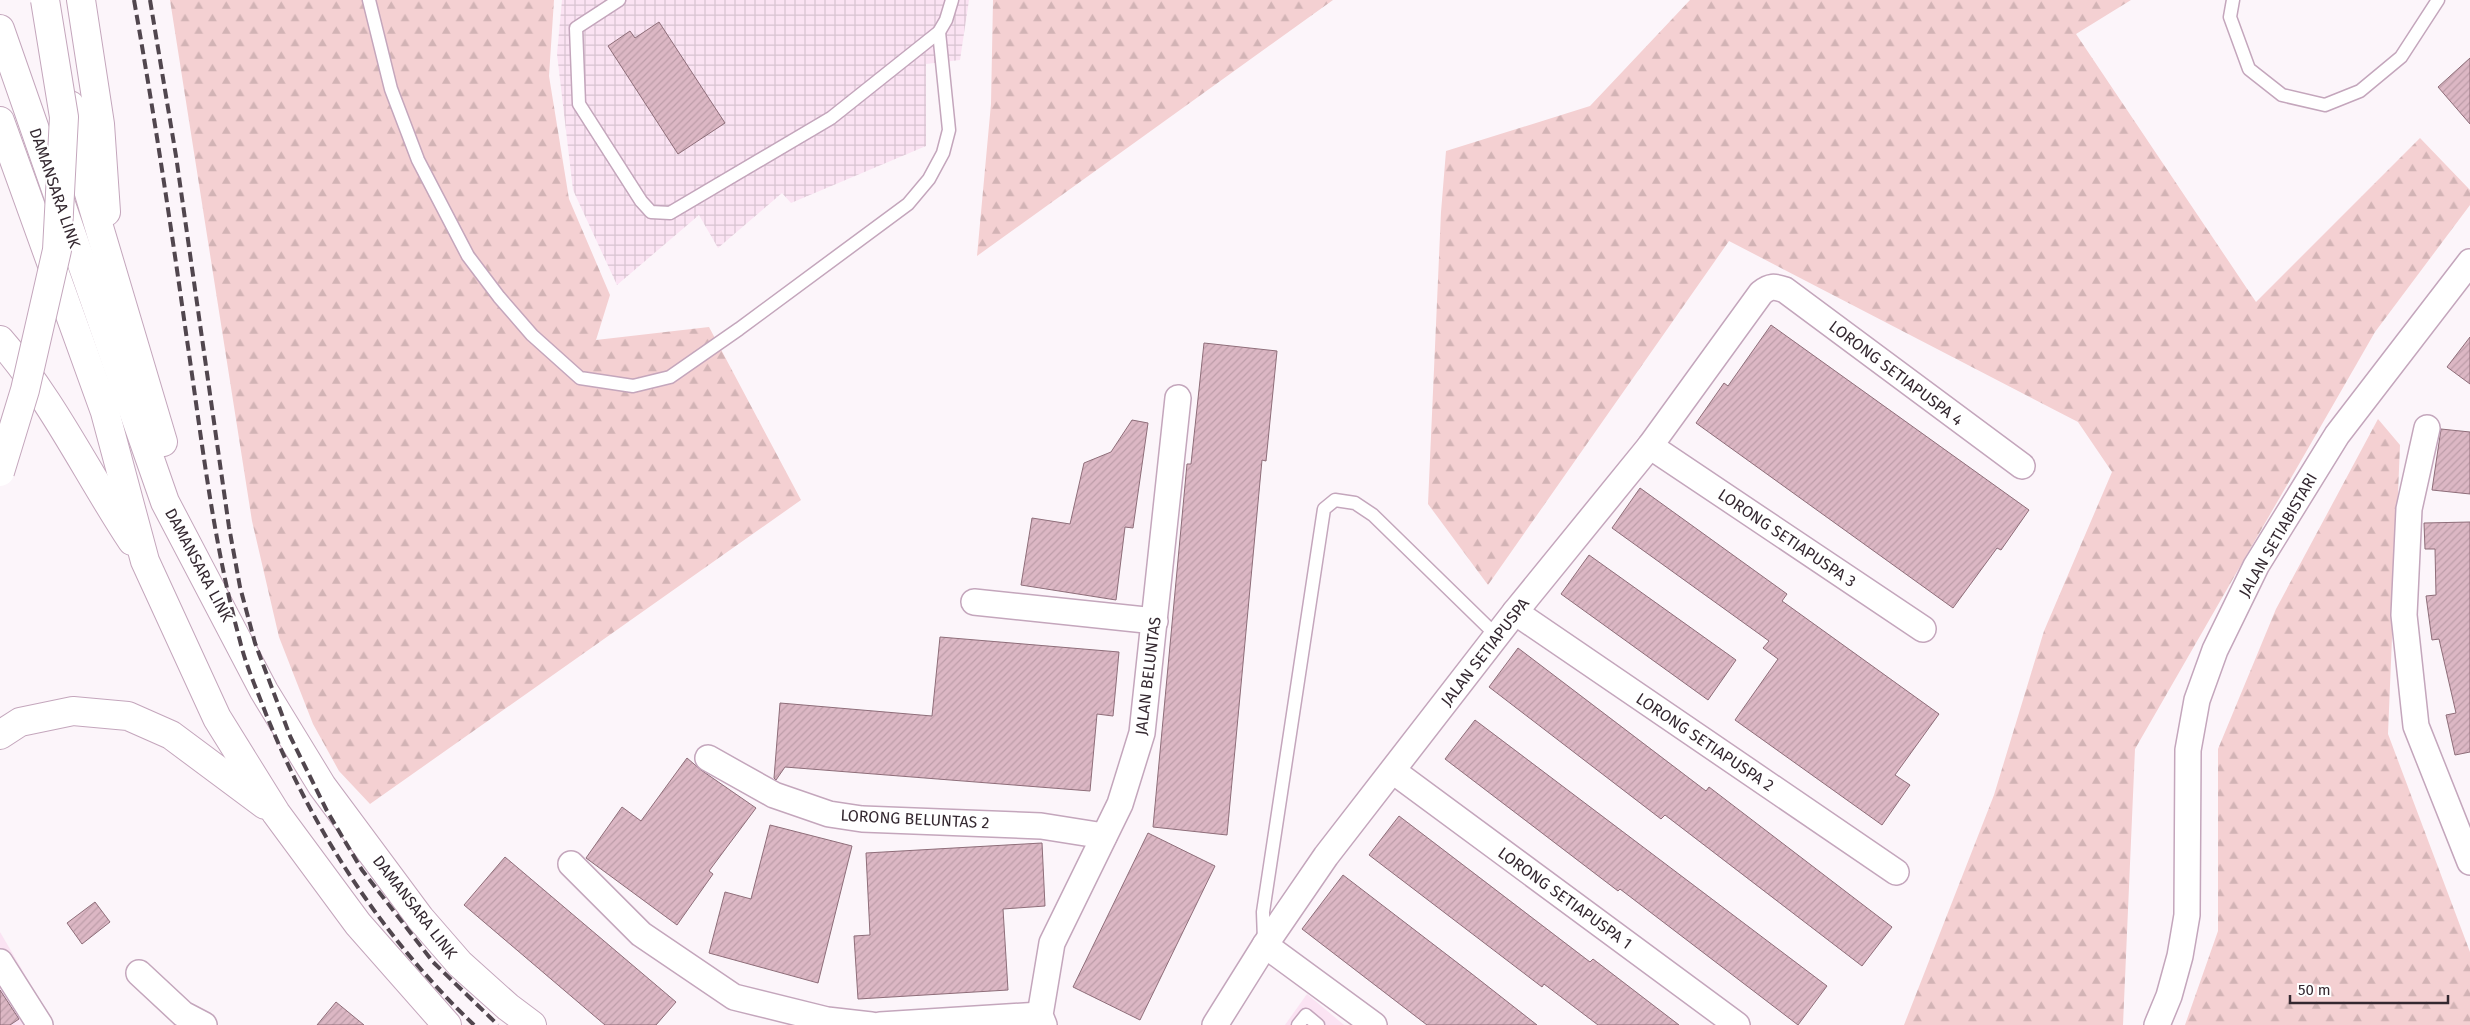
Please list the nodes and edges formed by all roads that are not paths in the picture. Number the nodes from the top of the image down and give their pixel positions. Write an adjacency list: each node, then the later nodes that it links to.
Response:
1 (33, 0): 12 (highway, bridge)
2 (45, 0): 12 (highway, bridge)
3 (53, 0): 14 (highway)
4 (81, 0): 14 (highway)
5 (369, 0): 11 (lane)
6 (619, 0): 11 (lane)
7 (952, 0): 11 (lane)
8 (2233, 0): 9 (lane)
9 (2438, 0)
10 (0, 29): 24 (highway, DAMANSARA LINK)
11 (939, 32)
12 (64, 117): 22 (highway, bridge)
13 (0, 121): 23 (highway, DAMANSARA LINK)
14 (109, 261): 24 (highway)
15 (2470, 262): 53 (street, JALAN SETIABISTARI)
16 (1768, 288): 20 (street, JALAN SETIAPUSPA); 21 (street, LORONG SETIAPUSPA 4)
17 (0, 340): 23 (highway)
18 (1178, 398): 27 (street, JALAN BELUNTAS)
19 (2426, 428): 35 (street)
20 (1650, 446): 26 (street, JALAN SETIAPUSPA); 28 (street, LORONG SETIAPUSPA 3)
21 (2022, 466)
22 (0, 472)
23 (146, 561): 33 (highway, DAMANSARA LINK)
24 (205, 574): 45 (highway, DAMANSARA LINK)
25 (974, 602): 27 (street)
26 (1515, 612): 29 (street, JALAN SETIAPUSPA); 37 (street, LORONG SETIAPUSPA 2)
27 (1154, 621): 34 (street, JALAN BELUNTAS)
28 (1923, 629)
29 (1497, 636): 32 (street, JALAN SETIAPUSPA); 38 (lane)
30 (0, 735): 33 (highway)
31 (708, 758): 34 (street, LORONG BELUNTAS 2)
32 (1392, 771): 38 (street, JALAN SETIAPUSPA); 52 (street, LORONG SETIAPUSPA 1)
33 (276, 813): 44 (highway, DAMANSARA LINK)
34 (1104, 836): 41 (street, JALAN BELUNTAS)
35 (2470, 862)
36 (571, 864): 46 (street)
37 (1896, 872)
38 (1265, 946): 48 (street, JALAN SETIAPUSPA); 51 (street)
39 (0, 962): 42 (street)
40 (139, 973): 43 (street)
41 (1042, 1020): 47 (street)
42 (40, 1025)
43 (204, 1025)
44 (447, 1025)
45 (532, 1025)
46 (871, 1025)
47 (880, 1025)
48 (1215, 1025)
49 (1298, 1025): 50 (lane)
50 (1318, 1025)
51 (1374, 1025)
52 (1736, 1025)
53 (2157, 1025)

